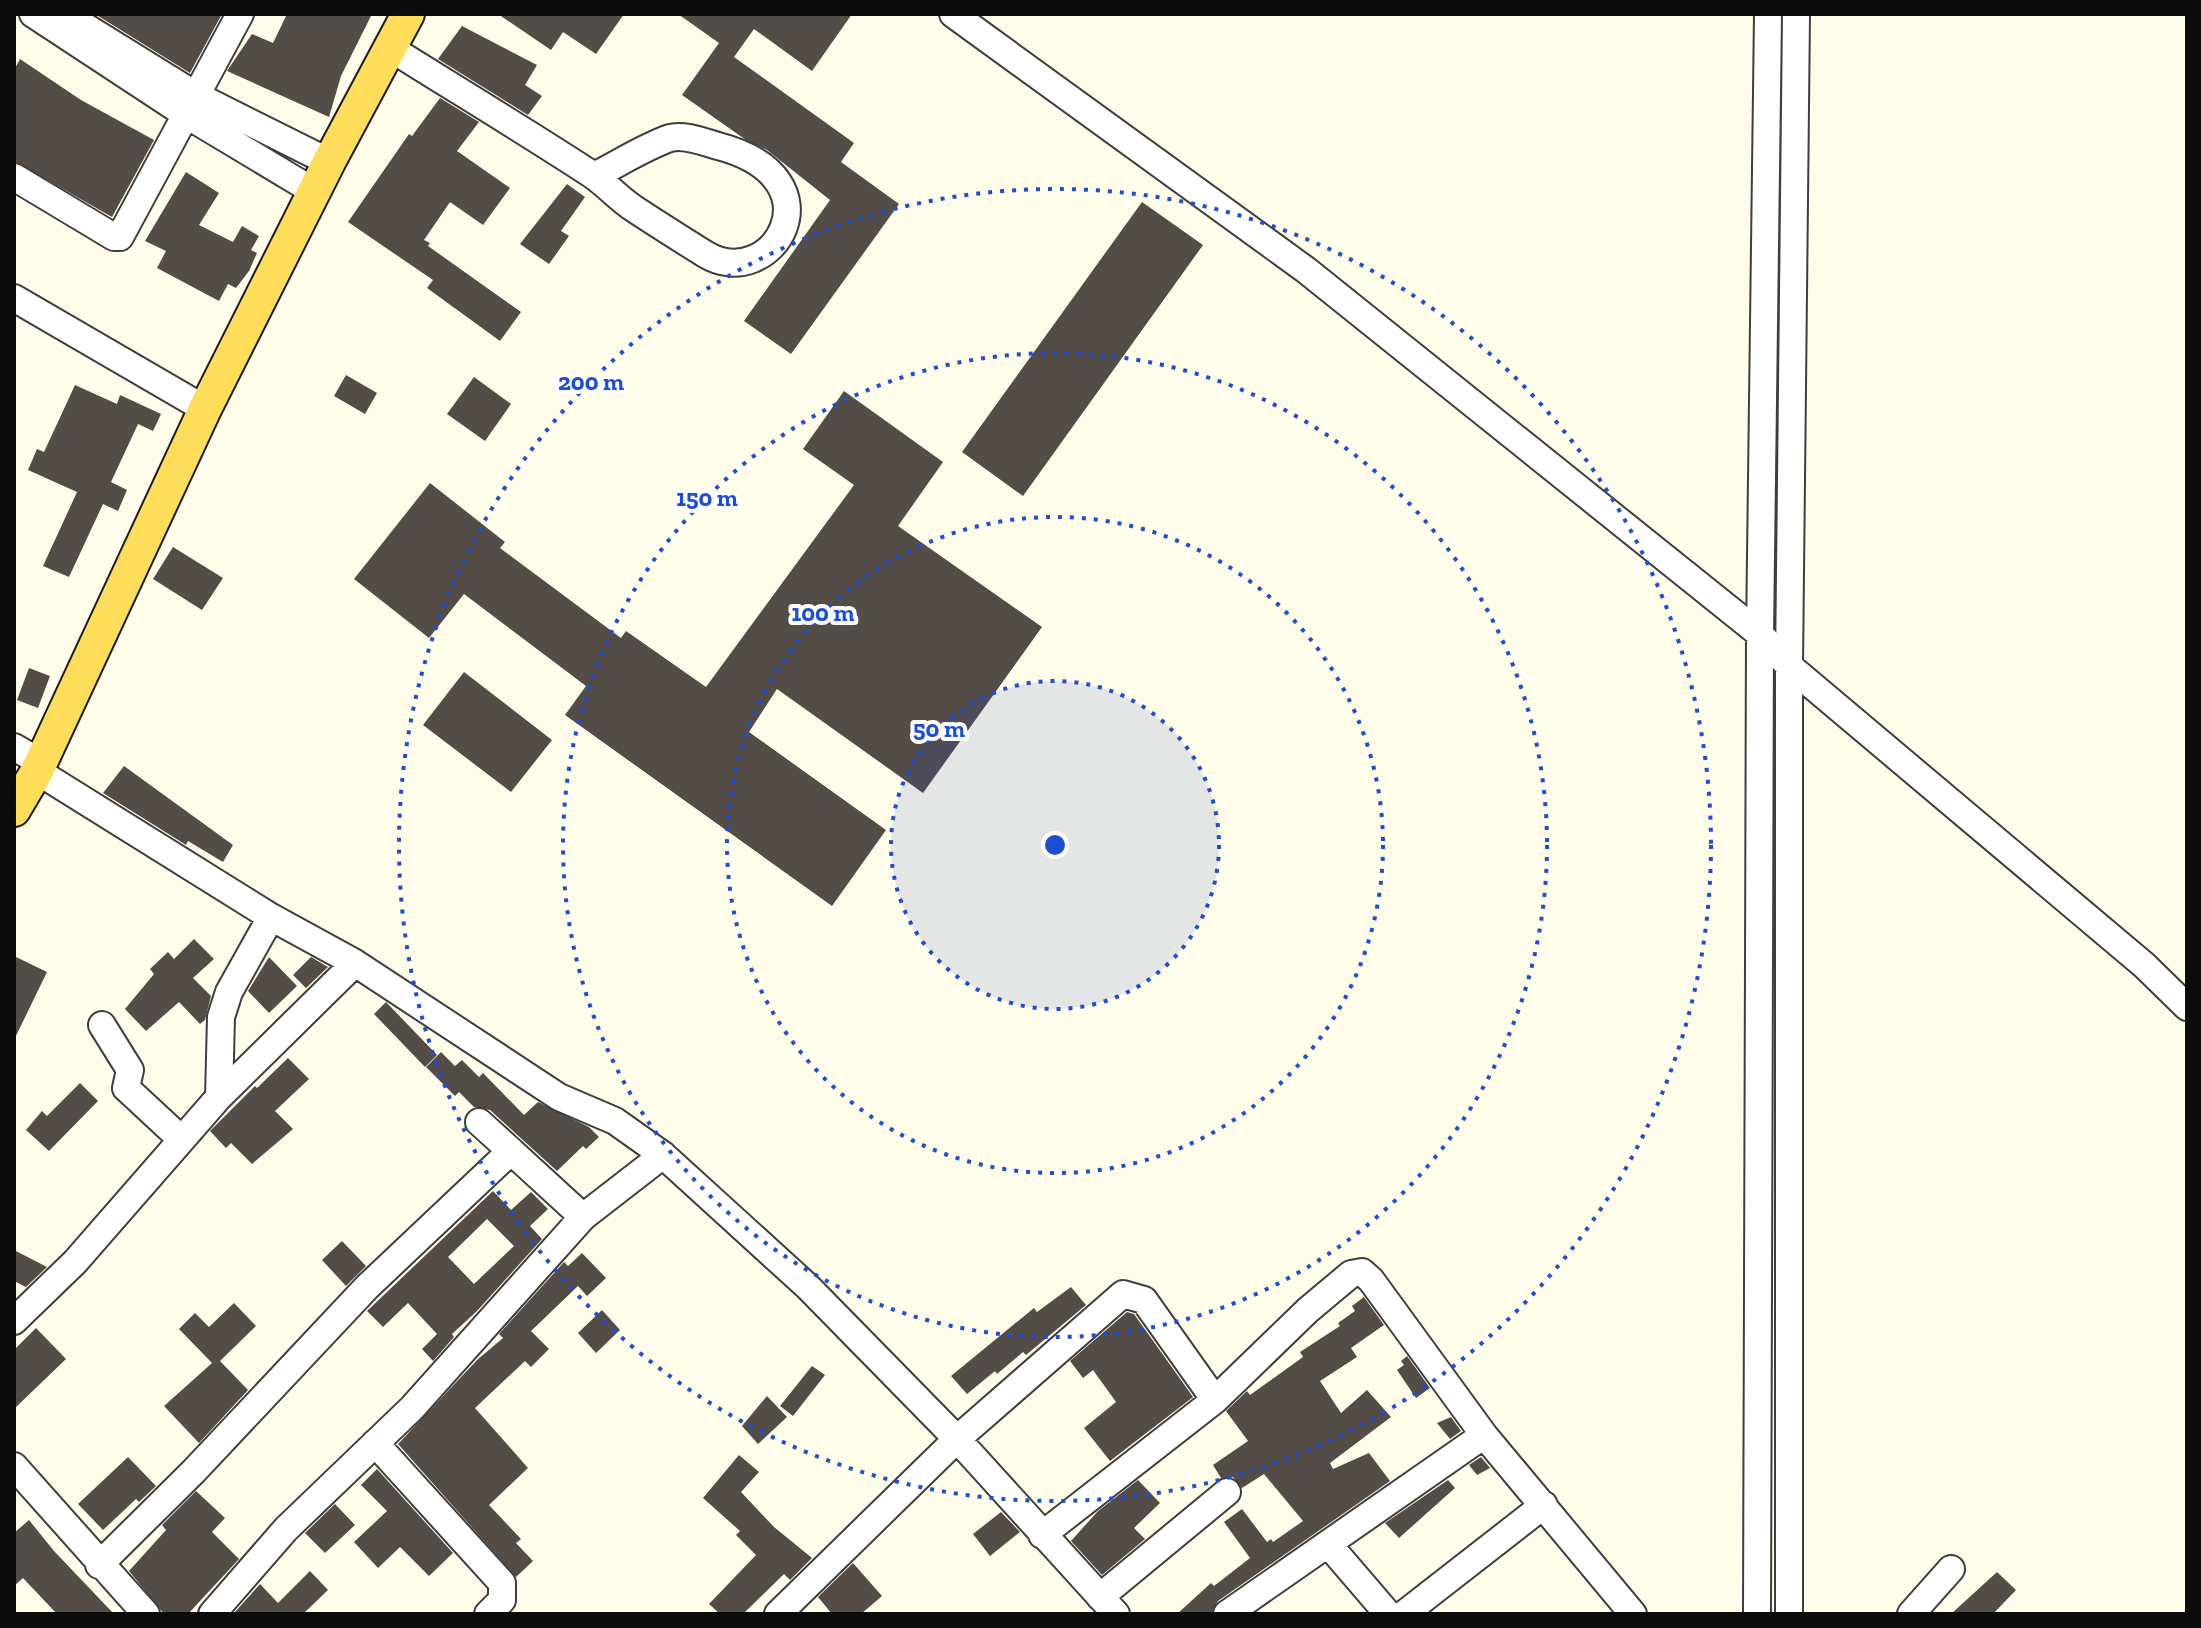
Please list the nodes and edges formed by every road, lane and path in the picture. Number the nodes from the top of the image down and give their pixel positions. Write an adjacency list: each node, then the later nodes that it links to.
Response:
1 (33, 14): 9 (street)
2 (65, 14): 9 (street)
3 (240, 14): 9 (street)
4 (408, 14): 8 (main road)
5 (953, 14): 16 (street)
6 (1768, 14): 16 (street)
7 (1796, 14): 17 (street)
8 (390, 48): 10 (main road); 11 (street)
9 (191, 105): 10 (street); 12 (street); 13 (street)
10 (329, 162): 13 (main road)
11 (594, 176): 11 (street)
12 (14, 177)
13 (315, 192): 15 (main road)
14 (14, 298): 15 (street)
15 (205, 409): 18 (main road)
16 (1760, 634): 17 (street); 51 (street)
17 (1789, 666): 22 (street); 52 (street)
18 (30, 760): 19 (main road); 20 (street)
19 (14, 810)
20 (271, 917): 21 (street); 24 (street)
21 (355, 963): 24 (street); 28 (street)
22 (2187, 1007)
23 (102, 1025): 26 (street)
24 (219, 1097): 26 (street)
25 (479, 1122): 27 (street)
26 (181, 1139): 30 (street)
27 (511, 1151): 29 (street); 40 (street)
28 (663, 1155): 29 (street); 33 (street)
29 (583, 1217): 34 (street)
30 (14, 1321)
31 (1215, 1400): 32 (street); 33 (street); 38 (street)
32 (1484, 1435): 37 (street); 39 (street)
33 (957, 1439): 38 (street); 47 (street)
34 (375, 1443): 45 (street); 46 (street)
35 (14, 1466): 40 (street)
36 (1227, 1492): 42 (street)
37 (1544, 1505): 43 (street); 50 (street)
38 (1042, 1535): 42 (street)
39 (1328, 1544): 48 (street); 49 (street)
40 (99, 1565): 44 (street)
41 (1951, 1569): 53 (street)
42 (1108, 1605)
43 (1626, 1612)
44 (146, 1614)
45 (212, 1614)
46 (488, 1614)
47 (778, 1614)
48 (1227, 1614)
49 (1388, 1614)
50 (1404, 1614)
51 (1757, 1614)
52 (1789, 1614)
53 (1911, 1614)

